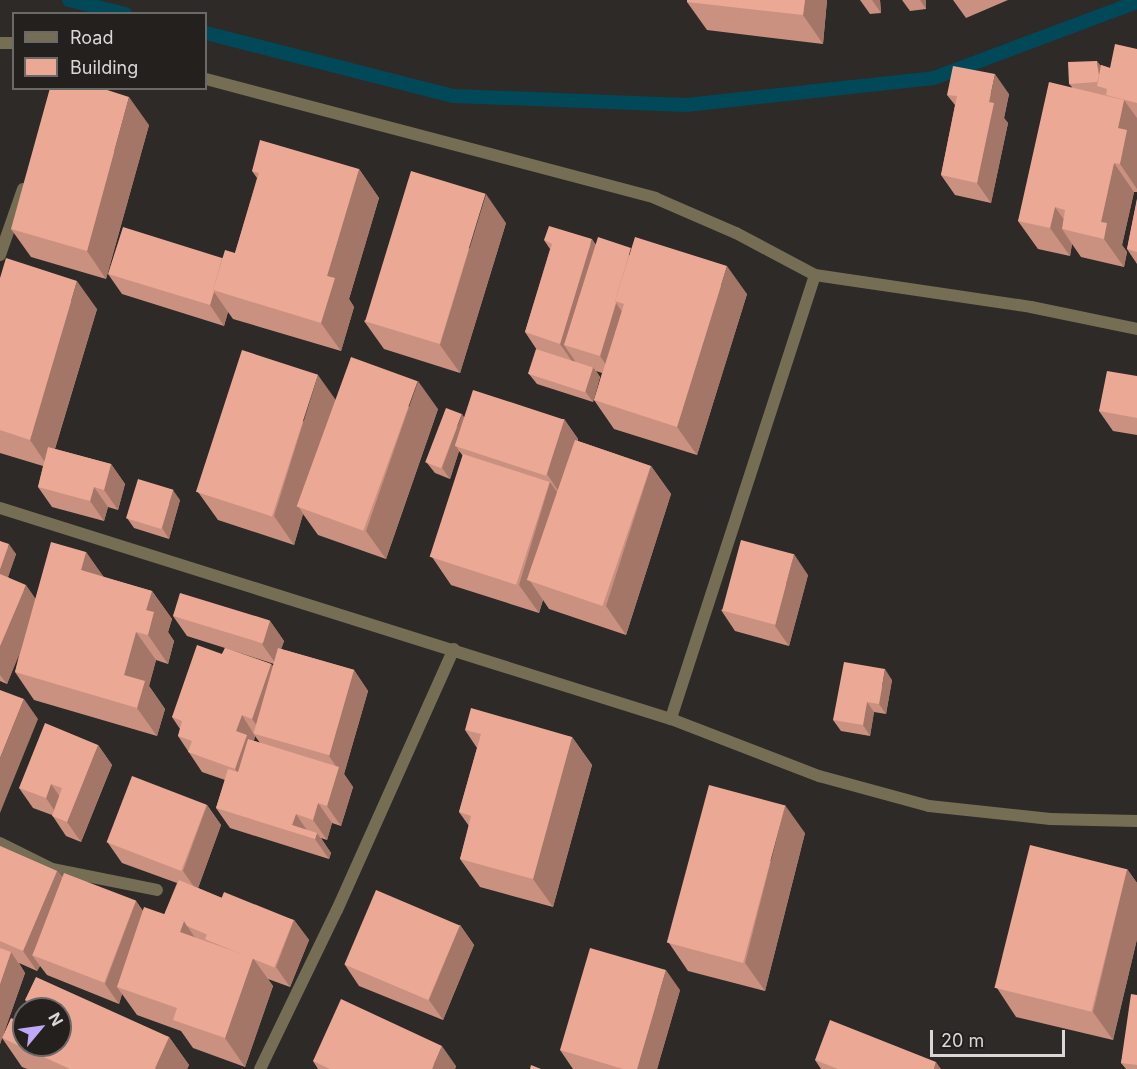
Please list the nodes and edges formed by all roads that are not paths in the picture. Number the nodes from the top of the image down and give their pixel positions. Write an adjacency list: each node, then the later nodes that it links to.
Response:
1 (207, 79): 4 (street)
2 (27, 177): 3 (street)
3 (0, 255)
4 (815, 274): 5 (street); 8 (street)
5 (1137, 329)
6 (0, 508): 7 (street)
7 (454, 649): 8 (street); 12 (street)
8 (671, 719): 9 (street)
9 (1137, 821)
10 (0, 843): 11 (street)
11 (158, 890)
12 (260, 1069)

